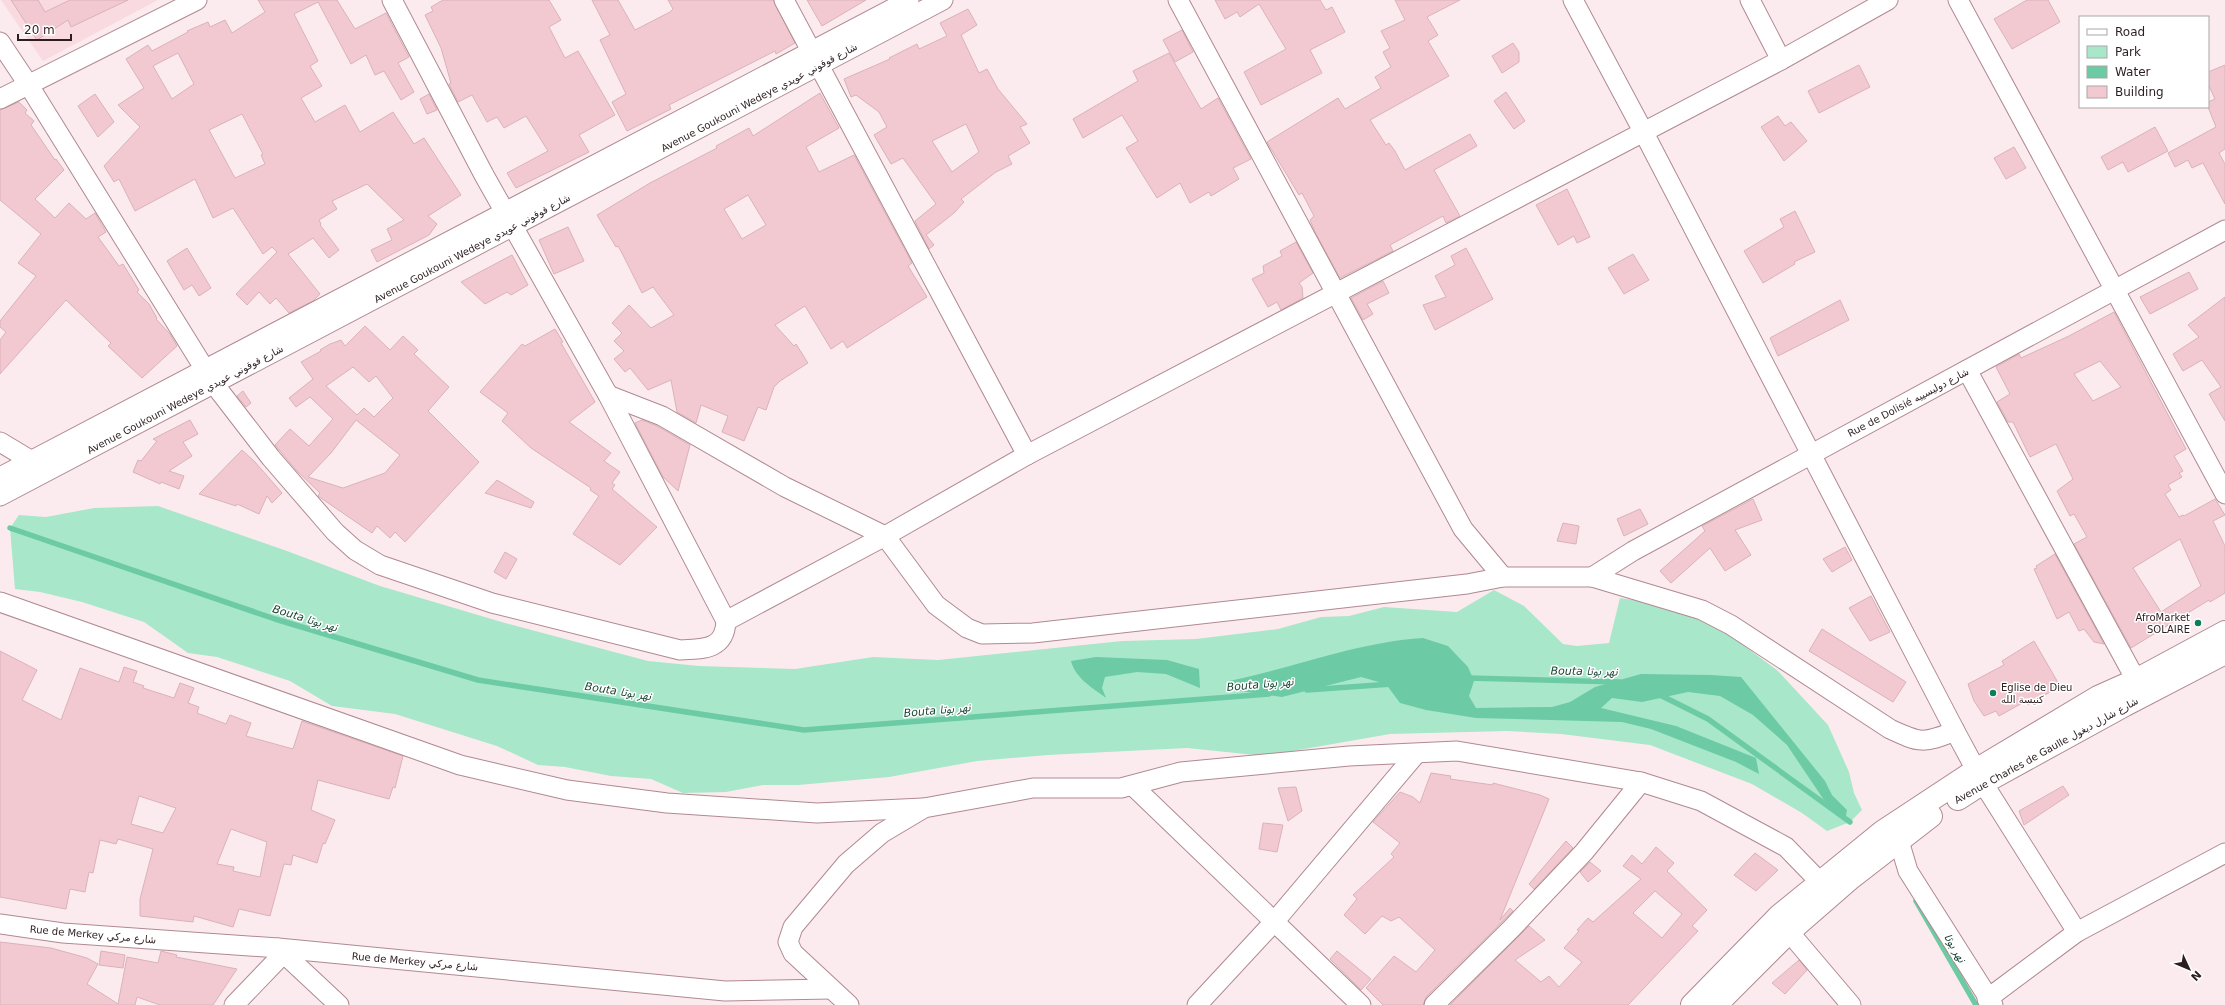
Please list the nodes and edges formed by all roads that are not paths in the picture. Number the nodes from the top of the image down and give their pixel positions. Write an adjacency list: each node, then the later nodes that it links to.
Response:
1 (197, 0): 14 (street)
2 (392, 0): 17 (street)
3 (784, 0): 12 (street)
4 (909, 0): 12 (street, Avenue Goukouni Wedeye شارع قوقوني عويدي)
5 (944, 0): 12 (street, Avenue Goukouni Wedeye شارع قوقوني عويدي)
6 (1178, 0): 20 (street)
7 (1573, 0): 16 (street)
8 (1750, 0): 13 (street)
9 (1888, 0): 13 (street)
10 (1958, 0): 19 (street)
11 (0, 42): 14 (street)
12 (815, 58): 17 (street, Avenue Goukouni Wedeye شارع قوقوني عويدي); 26 (street)
13 (1781, 60): 16 (street)
14 (28, 84): 15 (street); 22 (street)
15 (0, 99)
16 (1643, 131): 20 (street); 25 (street)
17 (509, 220): 22 (street, Avenue Goukouni Wedeye شارع قوقوني عويدي); 23 (street)
18 (2225, 230): 19 (street, Rue de Dolisié شارع دوليسييه)
19 (2115, 289): 21 (street, Rue de Dolisié شارع دوليسييه); 29 (street)
20 (1335, 294): 26 (street); 35 (street)
21 (1967, 370): 25 (street, Rue de Dolisié شارع دوليسييه); 40 (street)
22 (210, 377): 27 (street, Avenue Goukouni Wedeye شارع قوقوني عويدي); 28 (street, Avenue Goukouni Wedeye شارع قوقوني عويدي); 37 (street)
23 (608, 395): 33 (street); 37 (street)
24 (0, 442): 27 (street)
25 (1811, 454): 34 (street, Rue de Dolisié شارع دوليسييه); 41 (street)
26 (1027, 455): 33 (street)
27 (31, 461): 28 (street); 30 (street, Avenue Goukouni Wedeye شارع قوقوني عويدي)
28 (47, 470): 32 (street, Avenue Goukouni Wedeye شارع قوقوني عويدي)
29 (2220, 473): 31 (street)
30 (0, 477)
31 (2225, 494)
32 (0, 496)
33 (885, 536): 35 (street); 37 (street)
34 (1592, 576): 35 (street); 41 (street)
35 (1503, 577)
36 (0, 602): 46 (street)
37 (726, 621)
38 (2225, 632): 40 (main road, Avenue Charles de Gaulle شارع شارل ديغول)
39 (2225, 653): 43 (main road, Avenue Charles de Gaulle شارع شارل ديغول)
40 (2136, 680): 43 (main road, Avenue Charles de Gaulle شارع شارل ديغول)
41 (1955, 731): 43 (street)
42 (1416, 754): 44 (street); 45 (street); 51 (street)
43 (1980, 776): 47 (main road, Avenue Charles de Gaulle شارع شارل ديغول); 54 (street)
44 (1641, 782): 50 (street); 65 (street)
45 (1133, 786): 46 (street); 51 (street)
46 (924, 808): 56 (street)
47 (1891, 840): 49 (main road, Avenue Charles de Gaulle شارع شارل ديغول); 58 (street)
48 (2225, 853): 54 (street)
49 (1846, 871): 50 (main road, Avenue Charles de Gaulle شارع شارل ديغول); 53 (main road, Avenue Charles de Gaulle شارع شارل ديغول)
50 (1820, 882): 66 (main road, Avenue Charles de Gaulle شارع شارل ديغول)
51 (1274, 922): 63 (street); 64 (street)
52 (0, 924): 55 (street, Rue de Merkey شارع مركي)
53 (1789, 932): 67 (main road, Avenue Charles de Gaulle شارع شارل ديغول); 68 (street)
54 (2077, 932): 58 (street)
55 (281, 951): 57 (street, Rue de Merkey شارع مركي); 59 (street); 60 (street)
56 (831, 989): 57 (street, Rue de Merkey شارع مركي); 62 (street)
57 (725, 990): 61 (street)
58 (1990, 1002)
59 (234, 1005)
60 (339, 1005)
61 (711, 1005)
62 (849, 1005)
63 (1197, 1005)
64 (1361, 1005)
65 (1434, 1005)
66 (1692, 1005)
67 (1716, 1005)
68 (1851, 1005)

